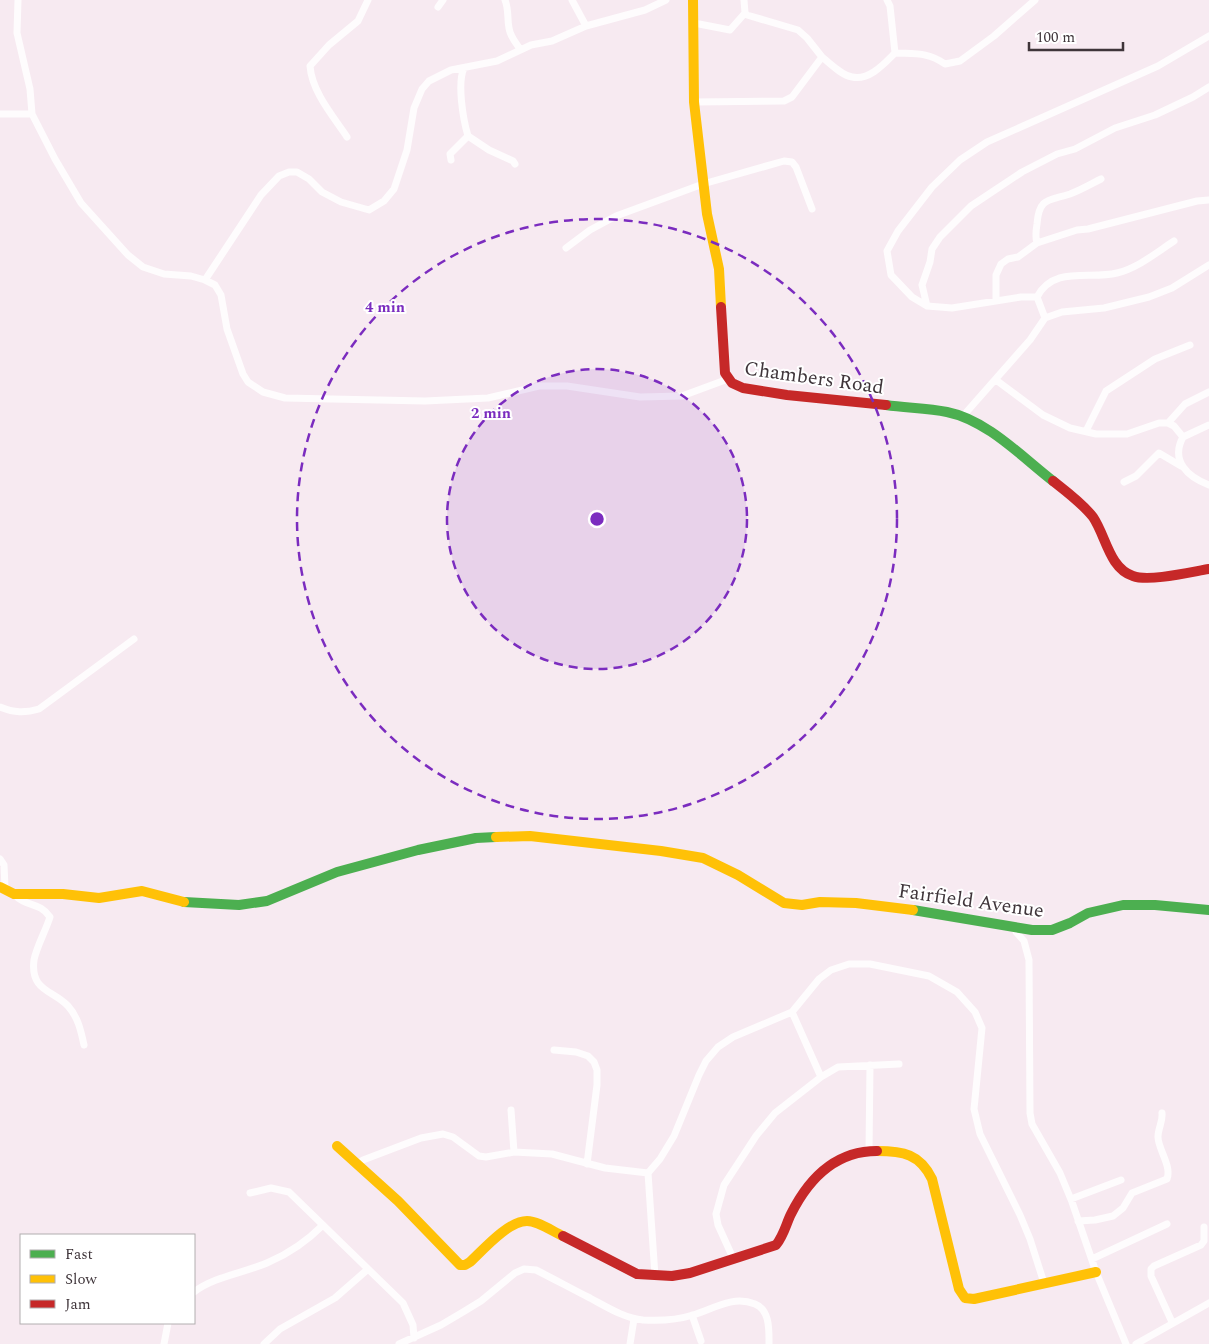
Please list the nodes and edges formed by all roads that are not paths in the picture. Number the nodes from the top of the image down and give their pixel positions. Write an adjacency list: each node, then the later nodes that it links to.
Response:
1 (18, 0): 23 (street)
2 (368, 0): 25 (street)
3 (443, 0): 11 (street)
4 (505, 0): 16 (street)
5 (572, 0): 14 (street)
6 (666, 0): 14 (street)
7 (693, 0): 13 (street, Chambers Road)
8 (744, 0): 12 (street)
9 (887, 0): 17 (street)
10 (1035, 0): 17 (street)
11 (438, 7)
12 (745, 13): 13 (street); 18 (street)
13 (694, 23): 21 (street, Chambers Road)
14 (586, 26): 16 (street)
15 (1209, 36): 39 (street)
16 (520, 49): 19 (street)
17 (895, 53): 18 (street)
18 (822, 57): 21 (street)
19 (464, 68): 24 (street); 36 (street)
20 (1209, 86): 39 (street)
21 (694, 102): 29 (street, Chambers Road)
22 (0, 114): 23 (street)
23 (32, 114): 36 (street)
24 (468, 136): 26 (street); 27 (street)
25 (347, 138)
26 (451, 160)
27 (515, 164)
28 (1101, 179): 33 (street)
29 (703, 184): 31 (street); 34 (street); 42 (street, Chambers Road)
30 (1209, 200): 33 (street)
31 (812, 209)
32 (1174, 241): 37 (street)
33 (1037, 243): 38 (street)
34 (566, 248)
35 (1209, 265): 40 (street)
36 (205, 280): 42 (street)
37 (1038, 297): 38 (street); 40 (street)
38 (996, 302): 39 (street)
39 (927, 306)
40 (1045, 318): 43 (street)
41 (1190, 345): 48 (street)
42 (728, 379): 45 (street, Chambers Road)
43 (996, 380): 45 (street); 48 (street)
44 (1209, 392): 46 (street)
45 (963, 416): 53 (street, Chambers Road)
46 (1168, 423): 48 (street); 49 (street)
47 (1209, 425): 49 (street)
48 (1086, 431)
49 (1182, 437): 50 (street)
50 (1181, 466): 51 (street); 52 (street)
51 (1124, 482)
52 (1209, 485)
53 (1209, 569)
54 (134, 639): 55 (street)
55 (0, 707)
56 (0, 859): 57 (street)
57 (7, 890): 59 (street, Fairfield Avenue); 61 (street)
58 (1209, 910): 59 (street, Fairfield Avenue)
59 (1015, 928): 76 (street)
60 (792, 1012): 65 (street); 73 (street); 86 (street)
61 (84, 1045)
62 (554, 1050): 72 (street)
63 (899, 1064): 64 (street)
64 (870, 1065): 65 (street); 69 (street)
65 (820, 1077): 81 (street)
66 (511, 1110): 70 (street)
67 (1162, 1113): 77 (street)
68 (337, 1146): 71 (street)
69 (869, 1151): 81 (street); 86 (street)
70 (514, 1152): 71 (street); 72 (street)
71 (358, 1164): 85 (street)
72 (587, 1164): 73 (street)
73 (648, 1173): 85 (street)
74 (1121, 1180): 76 (street)
75 (250, 1194): 79 (street)
76 (1071, 1199): 77 (street)
77 (1078, 1221): 82 (street)
78 (1167, 1224): 82 (street)
79 (322, 1225): 83 (street); 87 (street)
80 (1204, 1227): 91 (street)
81 (733, 1258): 85 (street)
82 (1092, 1258): 84 (street)
83 (368, 1269): 93 (street); 96 (street)
84 (1096, 1272): 86 (street); 100 (street)
85 (655, 1276)
86 (1044, 1283)
87 (195, 1292)
88 (1209, 1303): 91 (street)
89 (692, 1315): 90 (street); 94 (street); 99 (street)
90 (634, 1319): 93 (street); 98 (street)
91 (1172, 1322): 101 (street)
92 (168, 1324): 95 (street)
93 (414, 1338): 97 (street)
94 (701, 1341)
95 (164, 1344)
96 (264, 1344)
97 (399, 1344)
98 (630, 1344)
99 (769, 1344)
100 (1126, 1344)
101 (1136, 1344)

